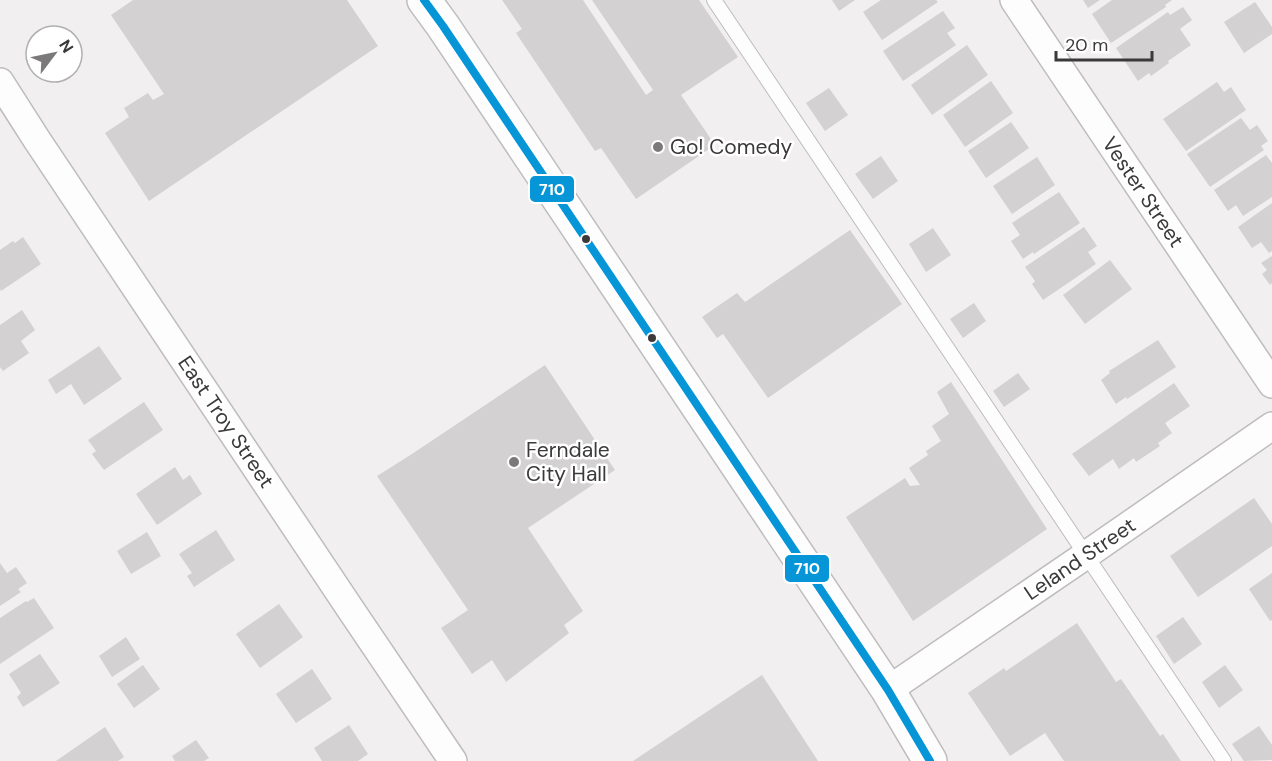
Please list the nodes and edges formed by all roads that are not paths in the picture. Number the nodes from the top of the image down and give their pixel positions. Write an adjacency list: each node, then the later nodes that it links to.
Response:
1 (424, 0): 8 (main road)
2 (714, 0): 7 (lane)
3 (1014, 0): 5 (street, Vester Street)
4 (0, 82): 9 (street, East Troy Street)
5 (1272, 384)
6 (1272, 426): 7 (street, Leland Street)
7 (1086, 555): 8 (street, Leland Street); 11 (lane)
8 (888, 690): 10 (main road)
9 (453, 761)
10 (930, 761)
11 (1224, 761)

